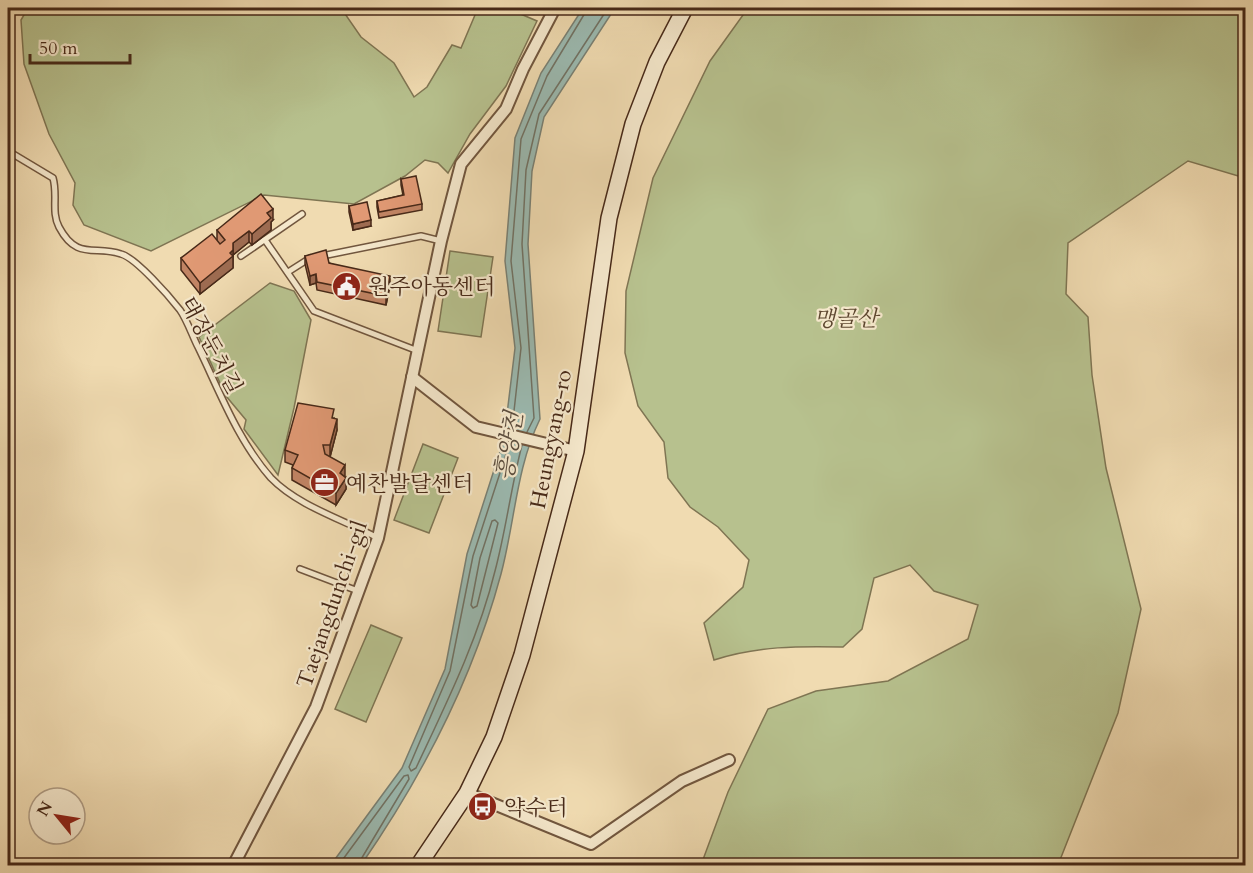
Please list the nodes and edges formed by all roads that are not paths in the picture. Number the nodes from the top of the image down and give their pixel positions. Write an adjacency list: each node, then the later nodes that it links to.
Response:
1 (555, 8): 6 (street, Taejangdunchi-gil)
2 (685, 8): 11 (street, Heungyang-ro)
3 (8, 151): 12 (lane, 태장둔치길)
4 (302, 214): 5 (lane)
5 (265, 240): 7 (lane); 8 (lane)
6 (441, 241): 8 (lane); 9 (street, Taejangdunchi-gil)
7 (241, 256)
8 (288, 272): 9 (lane)
9 (418, 351): 10 (street, Taejangdunchi-gil)
10 (412, 376): 11 (street); 12 (street, Taejangdunchi-gil)
11 (576, 451): 16 (street, Heungyang-ro)
12 (378, 538): 14 (street, Taejangdunchi-gil)
13 (300, 569): 14 (lane)
14 (360, 591): 17 (street, Taejangdunchi-gil)
15 (729, 760): 16 (street)
16 (467, 793): 18 (street, Heungyang-ro)
17 (233, 866)
18 (418, 866)

